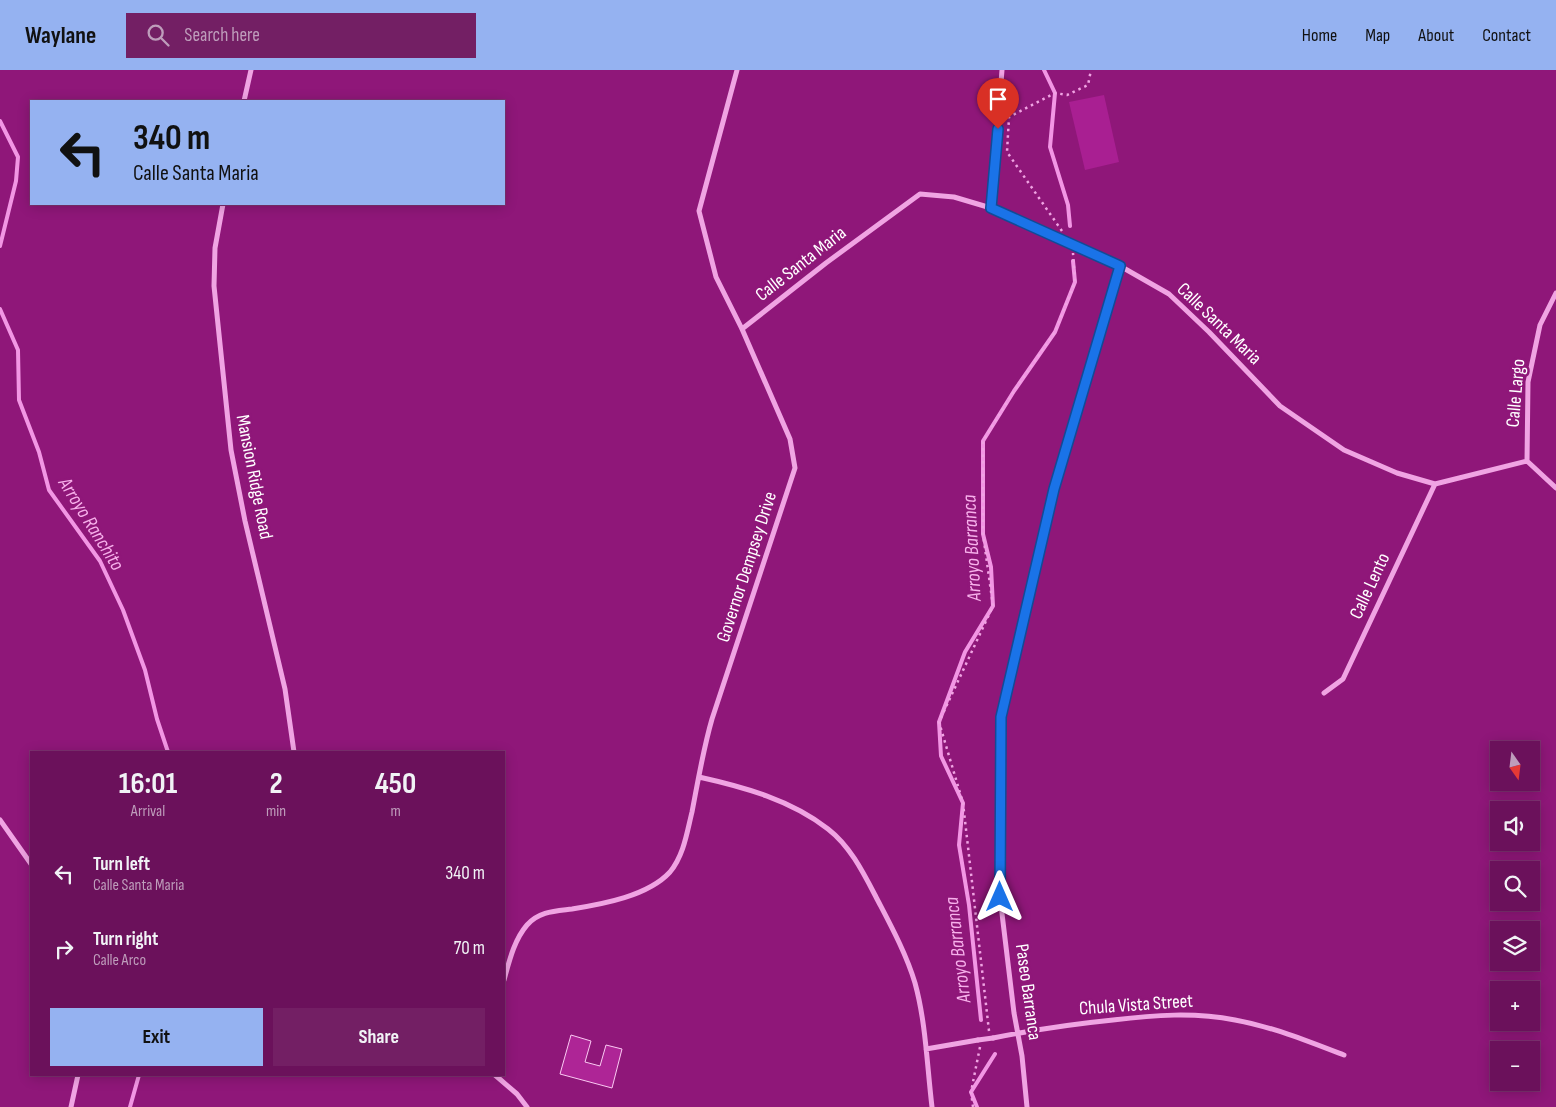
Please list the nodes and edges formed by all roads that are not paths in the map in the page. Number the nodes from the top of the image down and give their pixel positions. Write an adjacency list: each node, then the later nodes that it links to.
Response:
1 (250, 70): 4 (street)
2 (737, 70): 9 (street, Governor Dempsey Drive)
3 (1002, 70): 6 (street)
4 (244, 100)
5 (223, 205): 14 (street, Mansion Ridge Road)
6 (991, 208): 7 (street, Calle Santa Maria); 9 (street, Calle Santa Maria)
7 (1120, 266): 11 (street, Calle Santa Maria); 19 (street, Paseo Barranca)
8 (1556, 293): 10 (street, Calle Largo)
9 (742, 329): 15 (street, Governor Dempsey Drive)
10 (1527, 461): 11 (street, Calle Santa Maria); 12 (street)
11 (1435, 484): 13 (street, Calle Lento)
12 (1556, 488)
13 (1324, 693)
14 (294, 751)
15 (699, 777): 18 (street, Governor Dempsey Drive); 20 (street)
16 (0, 820): 17 (street)
17 (30, 863)
18 (505, 977)
19 (1018, 1033): 20 (street, Chula Vista Street, bridge); 21 (street, Chula Vista Street); 27 (street, Paseo Barranca)
20 (926, 1049): 26 (street)
21 (1344, 1055)
22 (78, 1076): 24 (street)
23 (495, 1076): 25 (street)
24 (70, 1107)
25 (527, 1107)
26 (932, 1107)
27 (1027, 1107)

